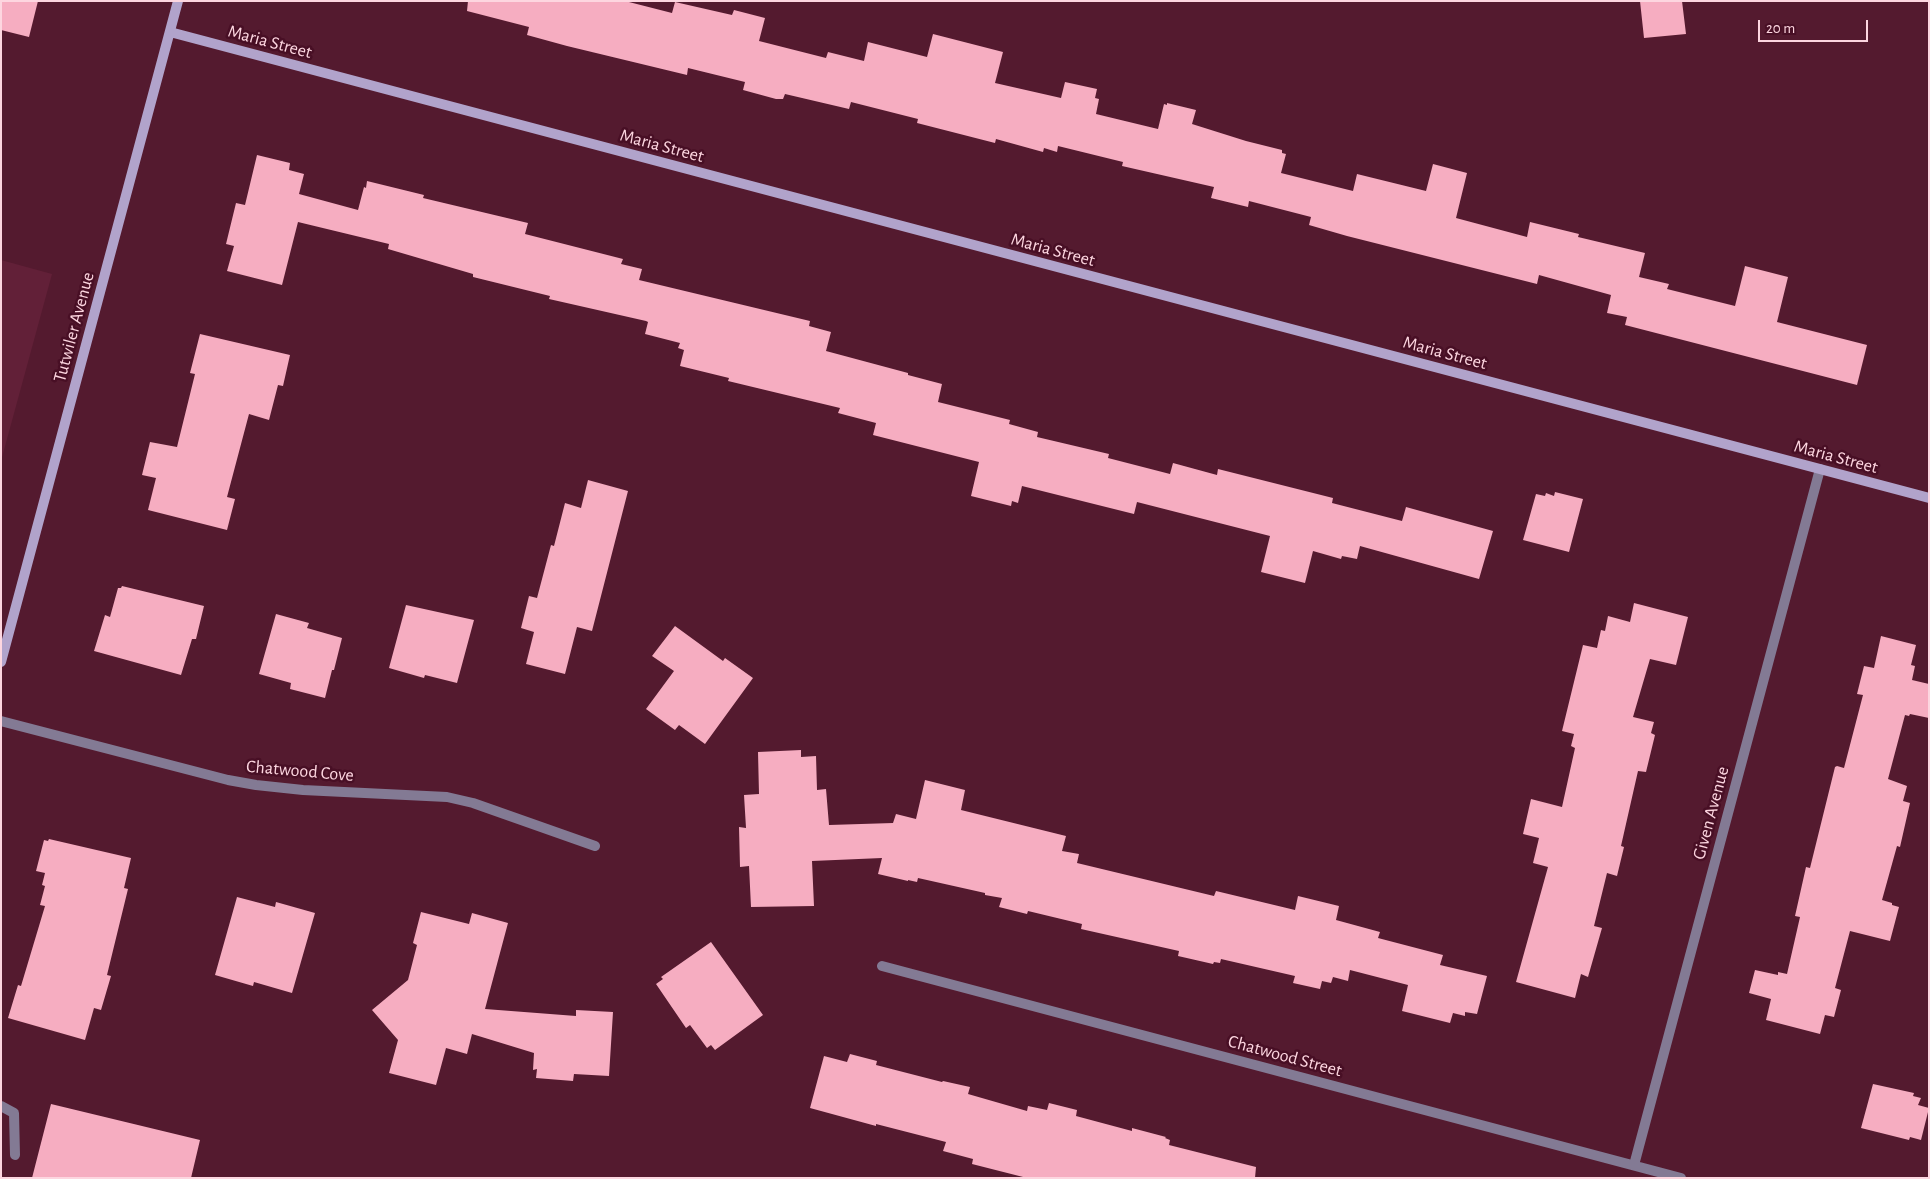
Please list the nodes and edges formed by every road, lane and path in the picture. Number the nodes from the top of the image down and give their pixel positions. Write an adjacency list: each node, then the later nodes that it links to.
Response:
1 (178, 1): 2 (street, Tutwiler Avenue)
2 (170, 32): 3 (street, Maria Street); 5 (street, Tutwiler Avenue)
3 (1820, 469): 4 (street, Maria Street); 11 (street, Given Avenue)
4 (1929, 498)
5 (1, 662)
6 (1, 721): 7 (street, Chatwood Cove)
7 (595, 846)
8 (882, 966): 11 (street, Chatwood Street)
9 (1, 1106): 10 (street)
10 (14, 1155)
11 (1634, 1166): 12 (street, Chatwood Street)
12 (1680, 1178)

